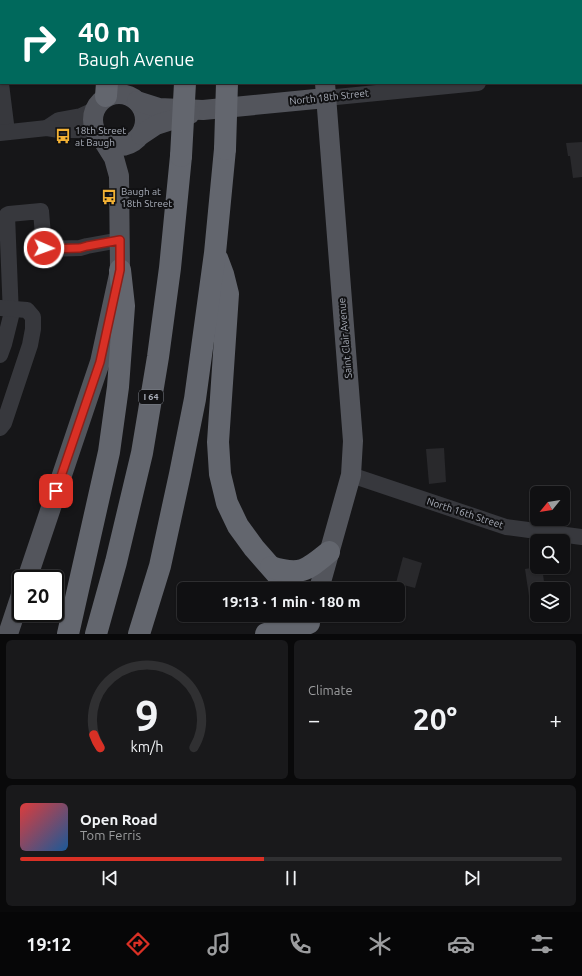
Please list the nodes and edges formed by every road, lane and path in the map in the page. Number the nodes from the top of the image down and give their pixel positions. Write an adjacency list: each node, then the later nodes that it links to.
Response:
1 (1, 84): 10 (street)
2 (185, 84): 30 (highway, I 64, bridge)
3 (227, 84): 14 (highway, bridge)
4 (456, 84): 5 (street, North 18th Street)
5 (325, 90): 8 (main road, North 18th Street); 19 (main road, Saint Clair Avenue)
6 (103, 96): 7 (main road); 9 (street); 12 (main road)
7 (137, 101): 8 (main road, North 18th Street); 11 (main road)
8 (203, 110): 11 (main road, North 18th Street)
9 (47, 128): 10 (street); 12 (street)
10 (3, 132)
11 (141, 134): 12 (main road)
12 (100, 137): 13 (main road)
13 (120, 240): 15 (main road); 16 (street)
14 (215, 253): 22 (highway); 31 (highway)
15 (120, 270): 23 (main road); 29 (highway)
16 (5, 308): 17 (street); 18 (street)
17 (0, 355)
18 (0, 428)
19 (351, 475): 20 (street, North 16th Street); 21 (main road, Saint Clair Avenue)
20 (582, 537)
21 (329, 552): 22 (highway); 25 (main road, Saint Clair Avenue)
22 (271, 567): 24 (highway)
23 (30, 570)
24 (284, 582)
25 (321, 582)
26 (12, 622): 28 (main road)
27 (306, 622): 32 (highway)
28 (8, 634)
29 (68, 634)
30 (96, 634)
31 (139, 634)
32 (266, 634)

